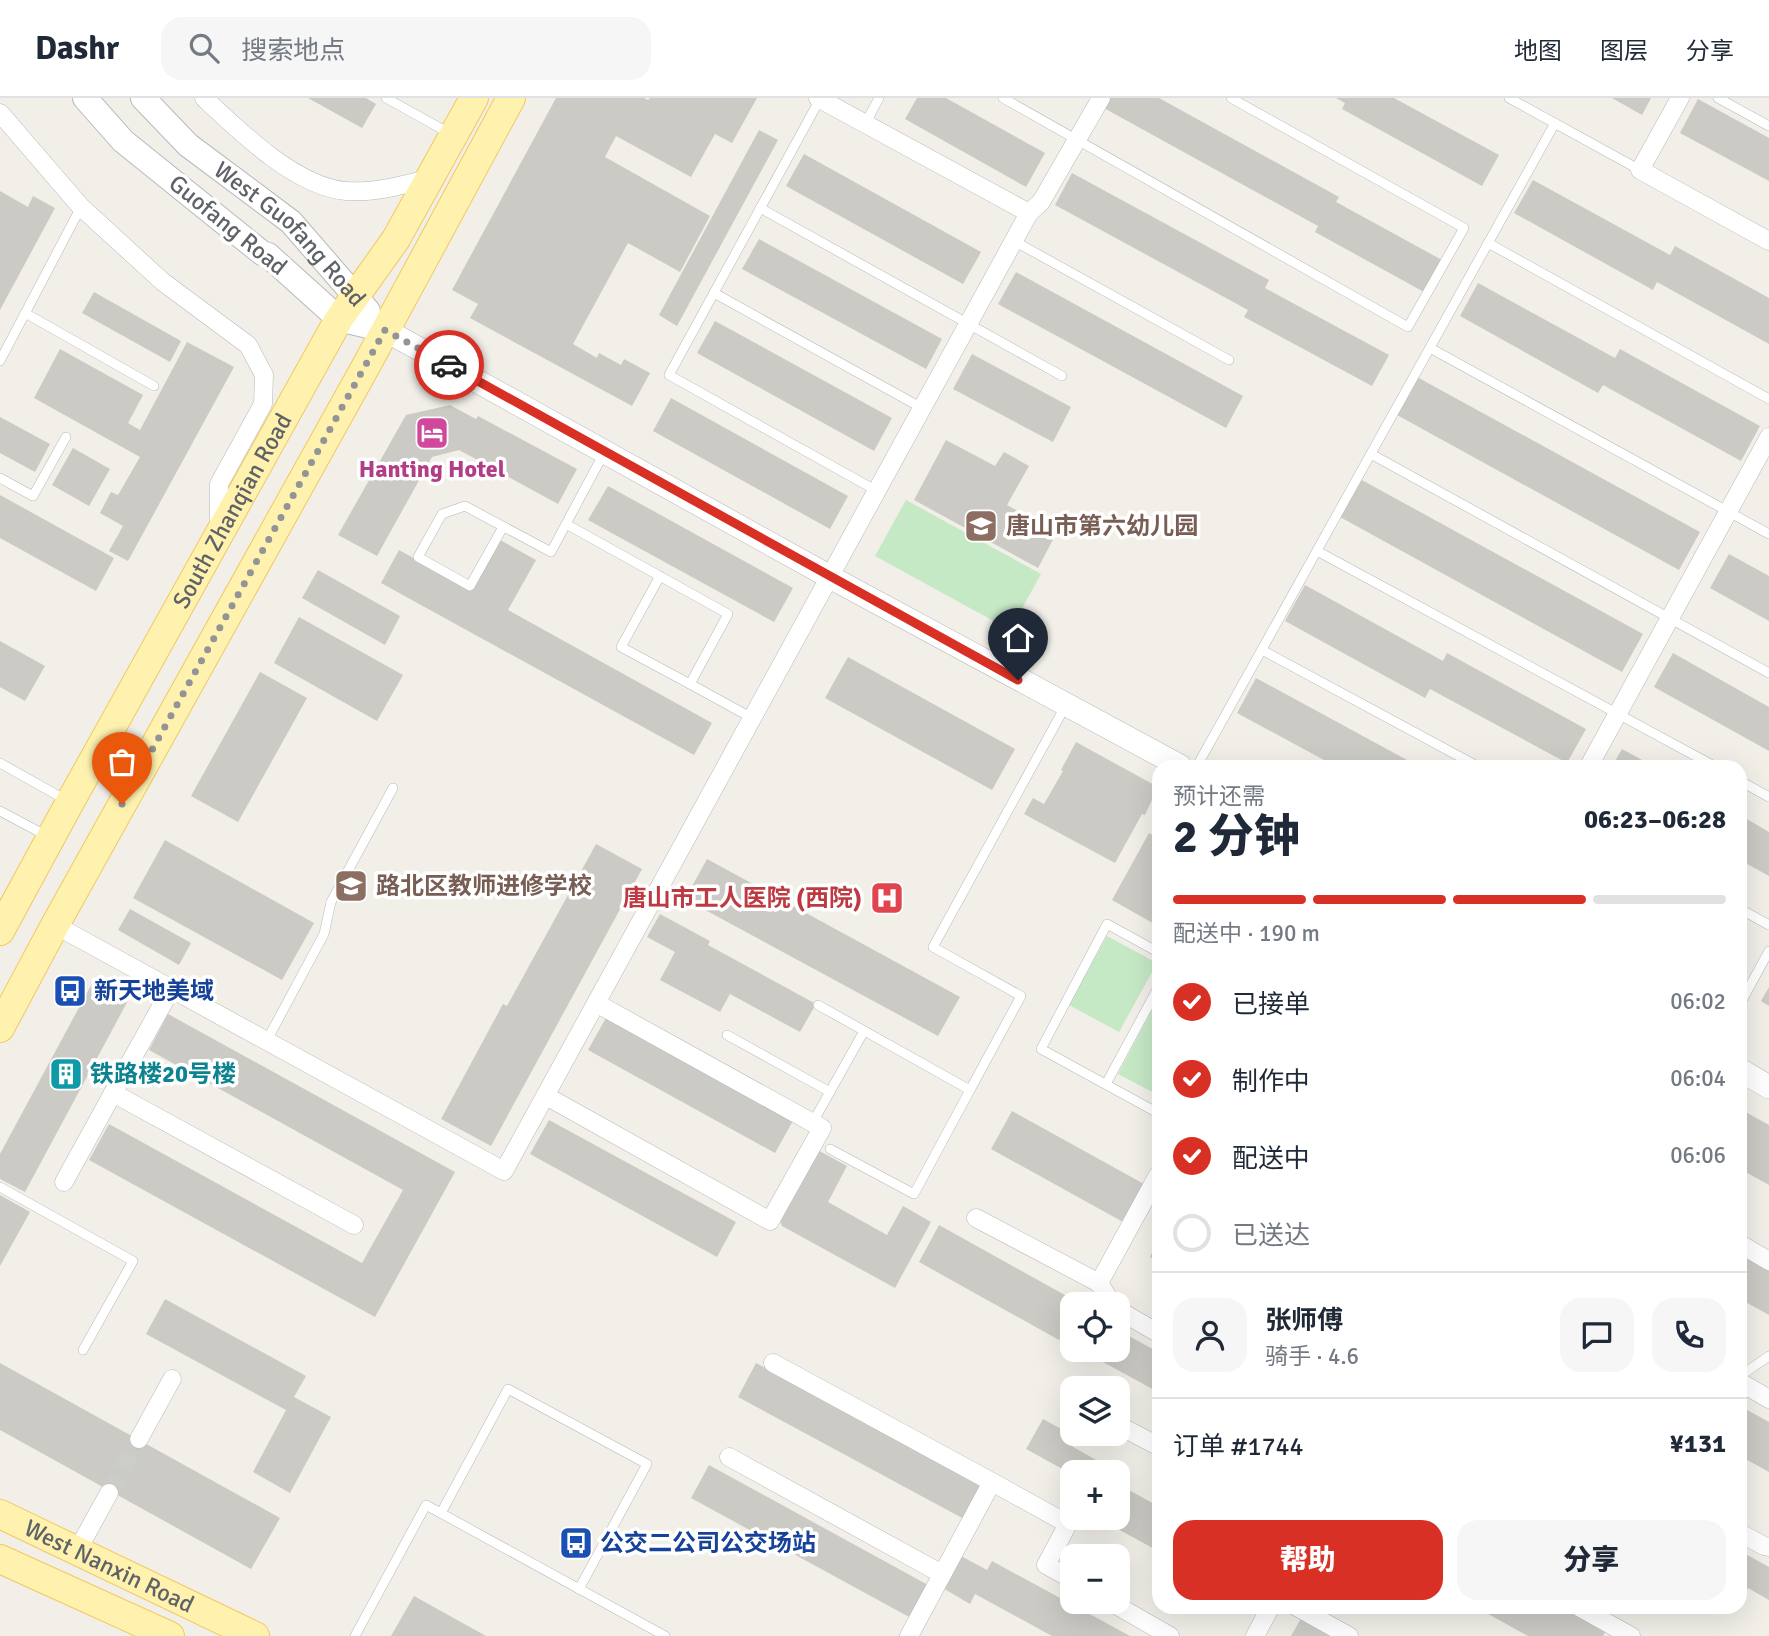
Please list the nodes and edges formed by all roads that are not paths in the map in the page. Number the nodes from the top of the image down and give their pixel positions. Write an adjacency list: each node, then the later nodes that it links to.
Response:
1 (85, 98): 30 (main road, Guofang Road)
2 (143, 98): 30 (main road, West Guofang Road)
3 (204, 98): 22 (street)
4 (386, 98): 19 (lane)
5 (474, 98): 19 (main road, South Zhanqian Road)
6 (511, 98): 33 (main road, South Zhanqian Road)
7 (879, 98): 17 (lane)
8 (1003, 98): 20 (lane)
9 (1101, 98): 20 (street)
10 (1231, 98): 20 (lane)
11 (1508, 98): 16 (lane)
12 (1680, 98): 21 (street)
13 (1718, 98): 18 (lane)
14 (819, 99): 17 (street); 24 (lane)
15 (0, 113): 23 (street)
16 (1555, 123): 21 (lane); 28 (lane)
17 (865, 124): 25 (street)
18 (1769, 126)
19 (454, 135): 22 (main road, South Zhanqian Road)
20 (1078, 139): 25 (street)
21 (1640, 170): 27 (street)
22 (431, 178): 30 (main road, South Zhanqian Road)
23 (81, 207): 31 (lane); 51 (street)
24 (760, 208): 29 (lane); 32 (lane)
25 (1029, 214): 26 (street)
26 (1014, 241): 32 (street); 35 (lane)
27 (1769, 241)
28 (1488, 243): 34 (lane); 39 (lane)
29 (714, 293): 40 (lane); 46 (lane)
30 (347, 308): 33 (main road, West Guofang Road); 51 (main road, South Zhanqian Road)
31 (25, 313): 36 (lane); 38 (lane)
32 (969, 323): 37 (lane); 40 (street)
33 (385, 330): 43 (street, West Guofang Road); 75 (main road, South Zhanqian Road)
34 (1430, 348): 44 (lane); 47 (lane)
35 (1229, 360)
36 (0, 361)
37 (1062, 376)
38 (154, 386)
39 (1769, 399)
40 (922, 408): 46 (street)
41 (66, 437): 45 (lane)
42 (1769, 437): 47 (street)
43 (605, 452): 48 (lane); 54 (street, West Guofang Road)
44 (1371, 454): 52 (lane); 55 (lane)
45 (0, 478)
46 (877, 491): 54 (street)
47 (1728, 512): 50 (lane); 55 (street)
48 (566, 524): 49 (lane); 53 (lane)
49 (503, 527): 49 (lane)
50 (1769, 534)
51 (219, 535): 71 (main road, South Zhanqian Road)
52 (1317, 551): 56 (lane); 60 (lane)
53 (660, 576): 58 (lane); 58 (lane)
54 (830, 576): 59 (street, West Guofang Road); 61 (street)
55 (1670, 618): 57 (lane); 60 (street)
56 (1262, 650): 63 (lane); 64 (lane)
57 (1769, 673)
58 (690, 684): 61 (lane)
59 (1066, 705): 62 (street, West Guofang Road); 92 (lane)
60 (1618, 714): 65 (street); 66 (lane)
61 (752, 718): 83 (street)
62 (1169, 760)
63 (1201, 760)
64 (1466, 760)
65 (1592, 760)
66 (1703, 760)
67 (0, 763): 71 (lane)
68 (1747, 784): 70 (lane)
69 (393, 788): 88 (lane)
70 (1769, 797)
71 (70, 802): 73 (main road, South Zhanqian Road)
72 (0, 811): 73 (lane)
73 (51, 838): 77 (main road, South Zhanqian Road)
74 (1747, 913): 76 (lane)
75 (55, 925): 80 (street); 85 (main road, South Zhanqian Road)
76 (1769, 925)
77 (0, 931)
78 (1152, 949): 90 (lane)
79 (1769, 951): 81 (lane)
80 (171, 989): 88 (street); 94 (street)
81 (1747, 991)
82 (1152, 999): 90 (lane)
83 (596, 1003): 95 (street); 97 (street)
84 (818, 1005): 86 (lane)
85 (0, 1028)
86 (864, 1031): 92 (lane); 93 (lane)
87 (727, 1035): 93 (lane)
88 (266, 1042): 95 (street)
89 (1747, 1074): 91 (street)
90 (1106, 1084): 96 (lane)
91 (1769, 1087)
92 (970, 1090): 98 (lane)
93 (830, 1092): 97 (lane)
94 (113, 1093): 99 (street); 103 (street)
95 (545, 1096): 97 (street)
96 (1152, 1110)
97 (813, 1122)
98 (830, 1149)
99 (64, 1182)
100 (1152, 1186): 106 (street)
101 (0, 1187): 110 (lane)
102 (976, 1218): 106 (street)
103 (354, 1225)
104 (1747, 1248): 105 (street)
105 (1769, 1261)
106 (1098, 1283): 107 (street)
107 (1104, 1292)
108 (1130, 1317): 109 (street)
109 (1152, 1330)
110 (83, 1350)
111 (1769, 1356): 113 (lane)
112 (773, 1363): 121 (street)
113 (1747, 1371)
114 (172, 1379): 118 (street)
115 (1747, 1386): 116 (street)
116 (1769, 1399)
117 (1130, 1431): 119 (street)
118 (139, 1439)
119 (1152, 1443)
120 (729, 1457): 130 (street)
121 (992, 1482): 129 (street); 130 (street)
122 (109, 1493): 127 (street)
123 (441, 1513): 131 (lane); 131 (lane); 138 (lane)
124 (1, 1514): 127 (main road, West Nanxin Road)
125 (1747, 1537): 126 (street)
126 (1769, 1547)
127 (77, 1551): 137 (main road, West Nanxin Road)
128 (0, 1559): 136 (main road, West Nanxin Road)
129 (1060, 1573)
130 (942, 1574): 140 (street)
131 (579, 1589): 139 (lane)
132 (1130, 1613): 141 (street)
133 (1267, 1614): 142 (street)
134 (1309, 1614): 143 (street)
135 (1591, 1614): 144 (street)
136 (170, 1636)
137 (255, 1636)
138 (355, 1636)
139 (665, 1636)
140 (909, 1636)
141 (1170, 1636)
142 (1255, 1636)
143 (1349, 1636)
144 (1631, 1636)

